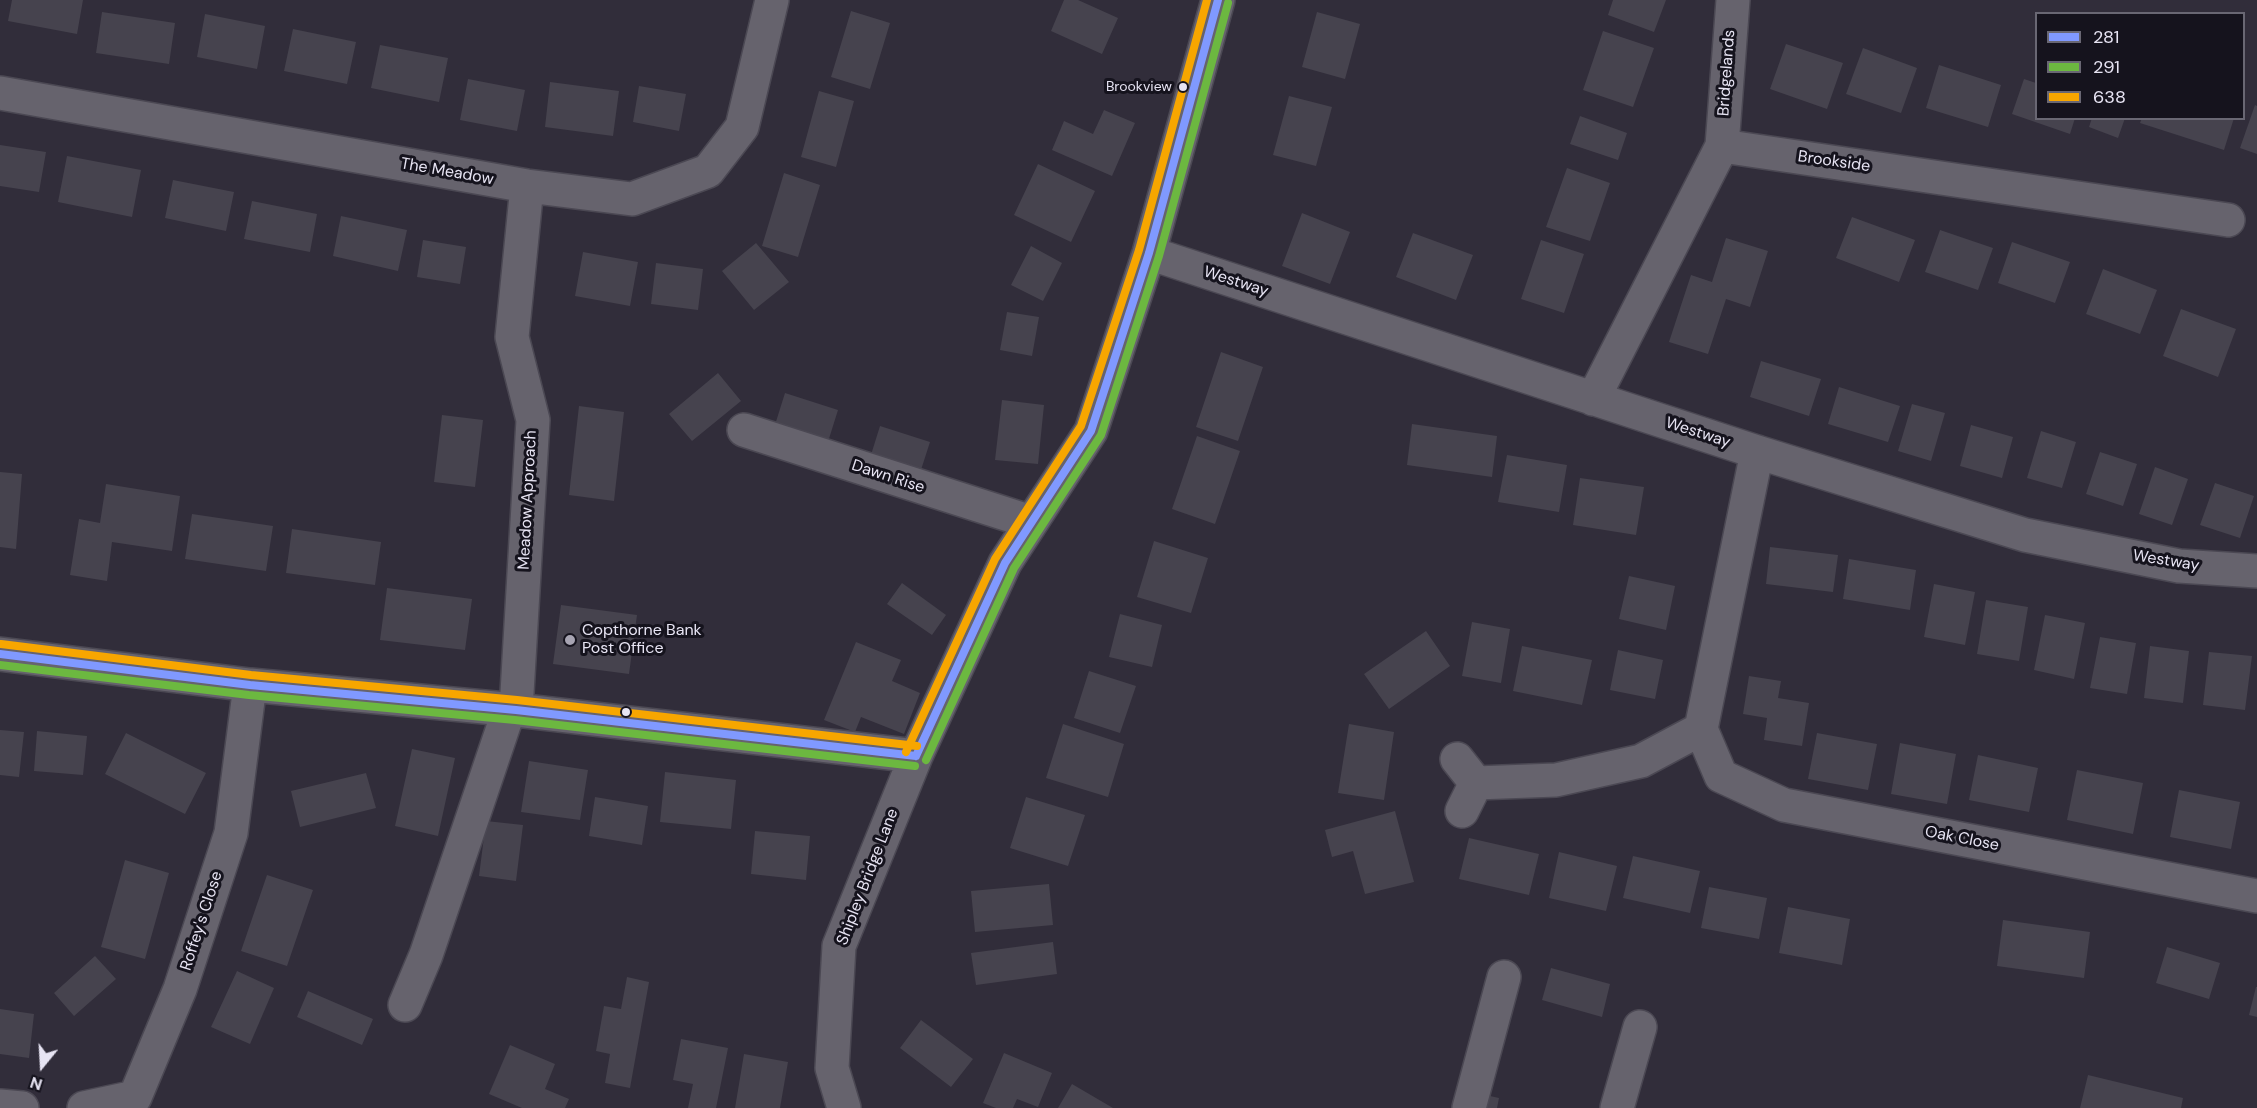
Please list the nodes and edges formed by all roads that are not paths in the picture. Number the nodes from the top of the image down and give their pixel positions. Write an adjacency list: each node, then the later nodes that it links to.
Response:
1 (772, 0): 6 (street, The Meadow)
2 (1218, 0): 8 (street, Shipley Bridge Lane)
3 (1733, 0): 5 (street, Bridgelands)
4 (0, 93): 6 (street, The Meadow)
5 (1722, 146): 7 (street, Brookside); 9 (street)
6 (527, 186): 16 (street, Meadow Approach)
7 (2228, 220)
8 (1149, 253): 9 (street, Westway); 12 (street, Shipley Bridge Lane)
9 (1593, 399): 11 (street, Westway)
10 (744, 430): 12 (street, Dawn Rise)
11 (1757, 452): 13 (street, Westway); 17 (street)
12 (1031, 522): 18 (street, Shipley Bridge Lane)
13 (2257, 572)
14 (0, 654): 15 (street)
15 (250, 685): 16 (street); 26 (street, Roffey's Close)
16 (512, 710): 18 (street); 22 (street, Meadow Approach)
17 (1701, 729): 19 (street); 20 (street, Oak Close)
18 (916, 756): 27 (street, Shipley Bridge Lane)
19 (1465, 784)
20 (2257, 896)
21 (1503, 977): 28 (street)
22 (405, 1005)
23 (1640, 1027): 29 (street)
24 (0, 1106): 25 (street)
25 (22, 1108)
26 (84, 1108)
27 (844, 1108)
28 (1469, 1108)
29 (1617, 1108)

